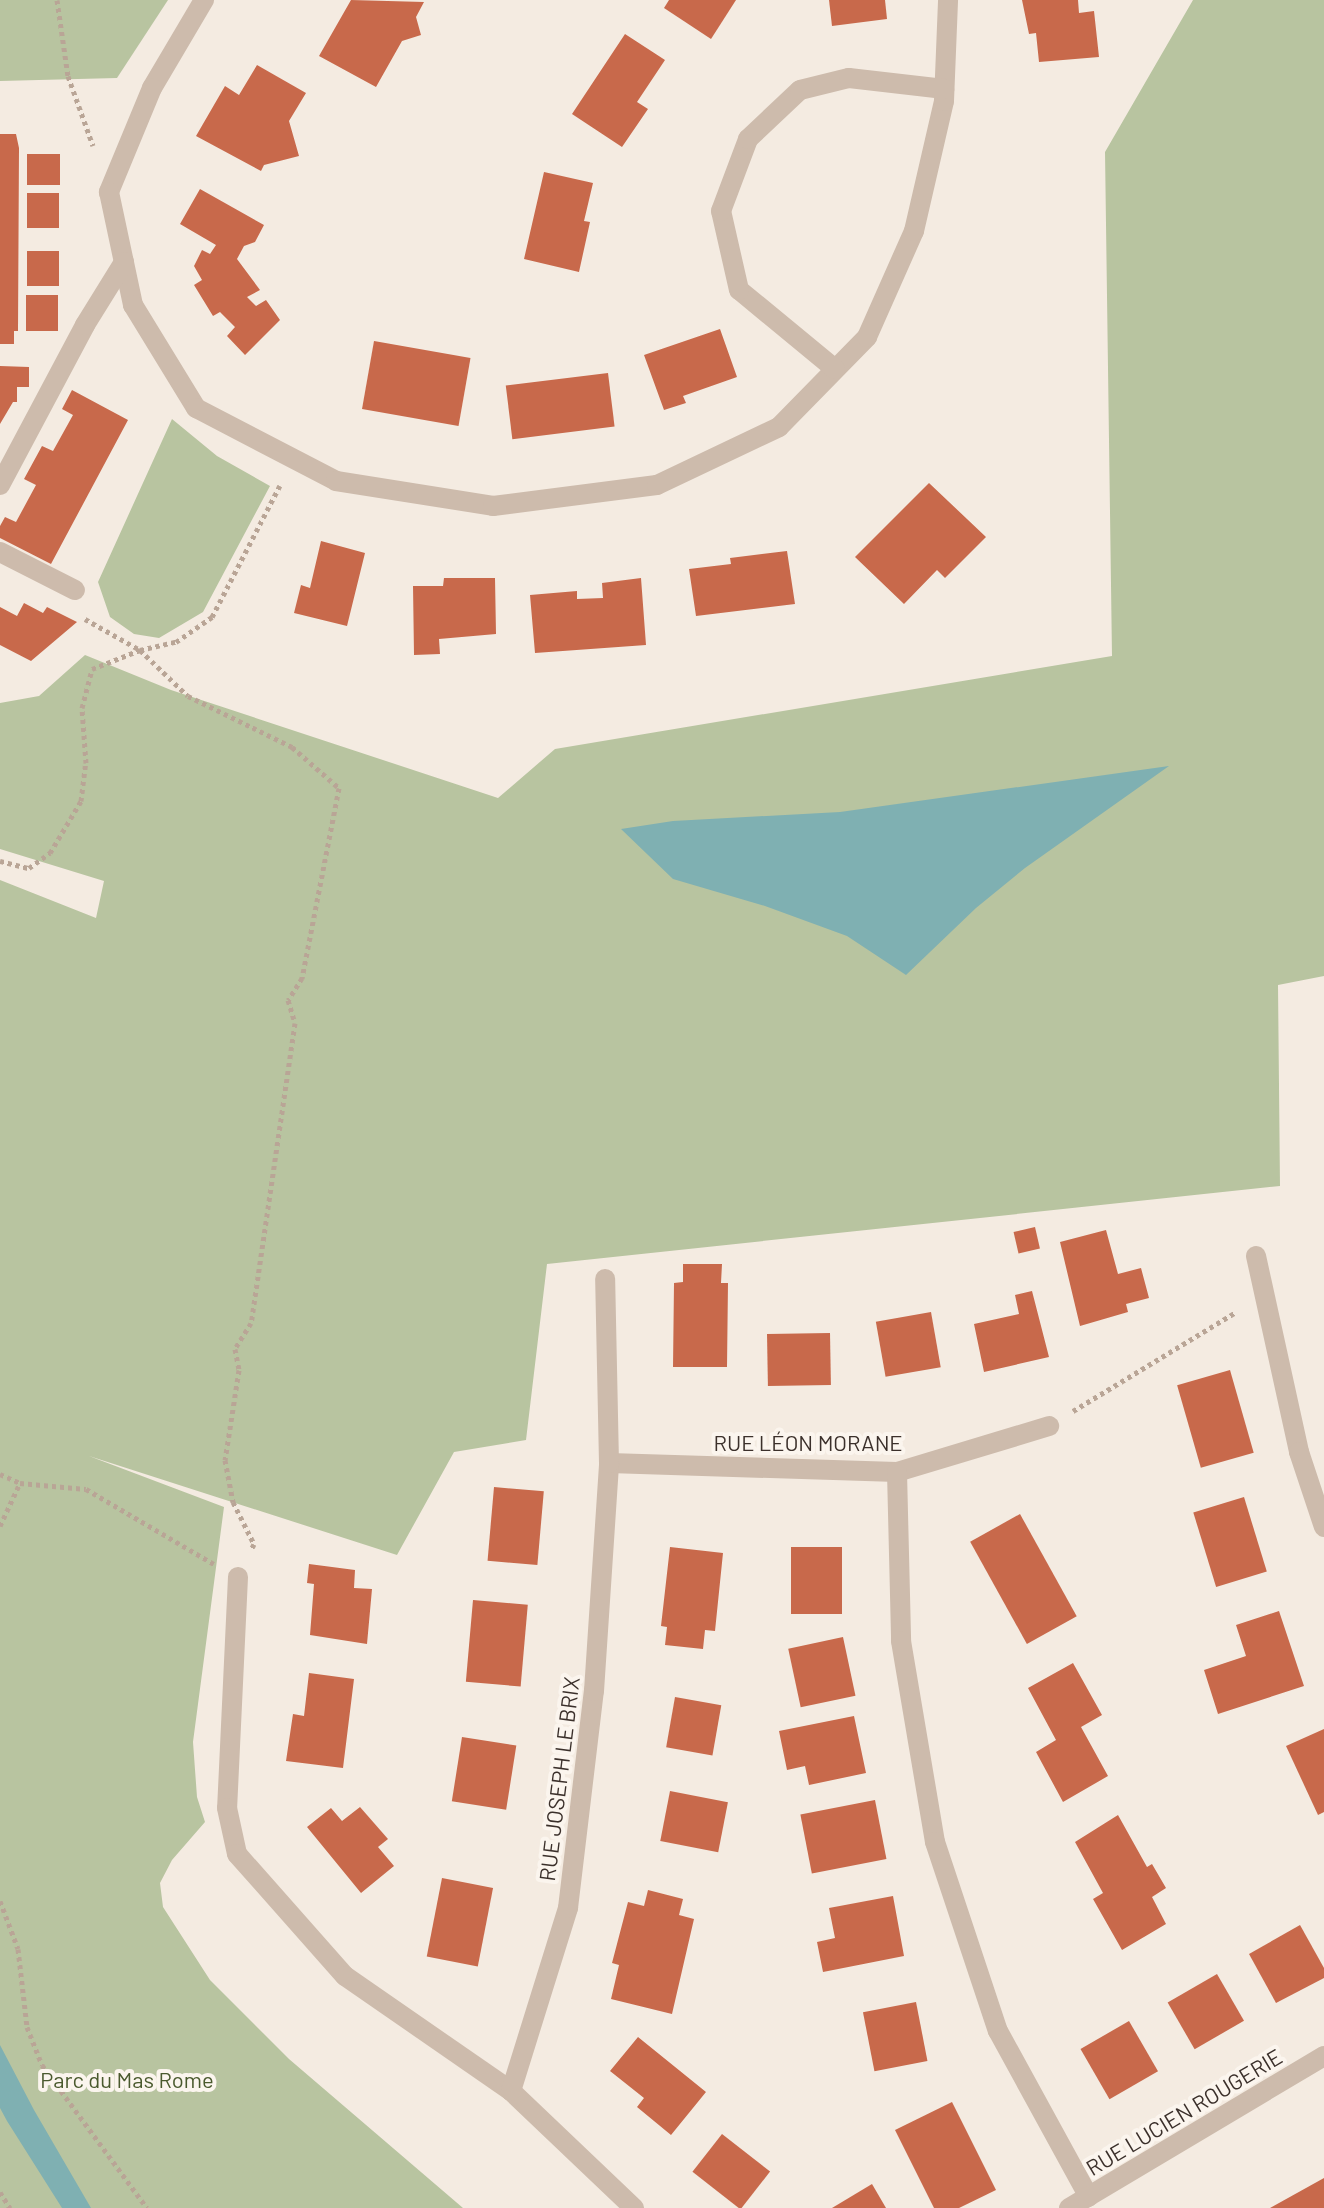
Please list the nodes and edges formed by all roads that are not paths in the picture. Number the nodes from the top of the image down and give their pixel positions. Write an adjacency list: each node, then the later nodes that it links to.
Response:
1 (204, 0): 4 (street)
2 (948, 0): 3 (street)
3 (944, 89): 5 (street); 5 (street)
4 (124, 262): 5 (street); 6 (street)
5 (835, 369)
6 (0, 485)
7 (0, 552): 8 (street)
8 (75, 590)
9 (1256, 1256): 14 (street)
10 (605, 1279): 12 (street, RUE JOSEPH LE BRIX)
11 (1049, 1426): 13 (street, RUE LÉON MORANE)
12 (609, 1463): 13 (street, RUE LÉON MORANE); 17 (street, RUE JOSEPH LE BRIX)
13 (897, 1472): 18 (street)
14 (1324, 1527)
15 (238, 1577): 17 (street)
16 (1324, 2056): 18 (street, RUE LUCIEN ROUGERIE)
17 (511, 2091): 19 (street)
18 (1089, 2197): 20 (street, RUE LUCIEN ROUGERIE)
19 (634, 2208)
20 (1069, 2208)

